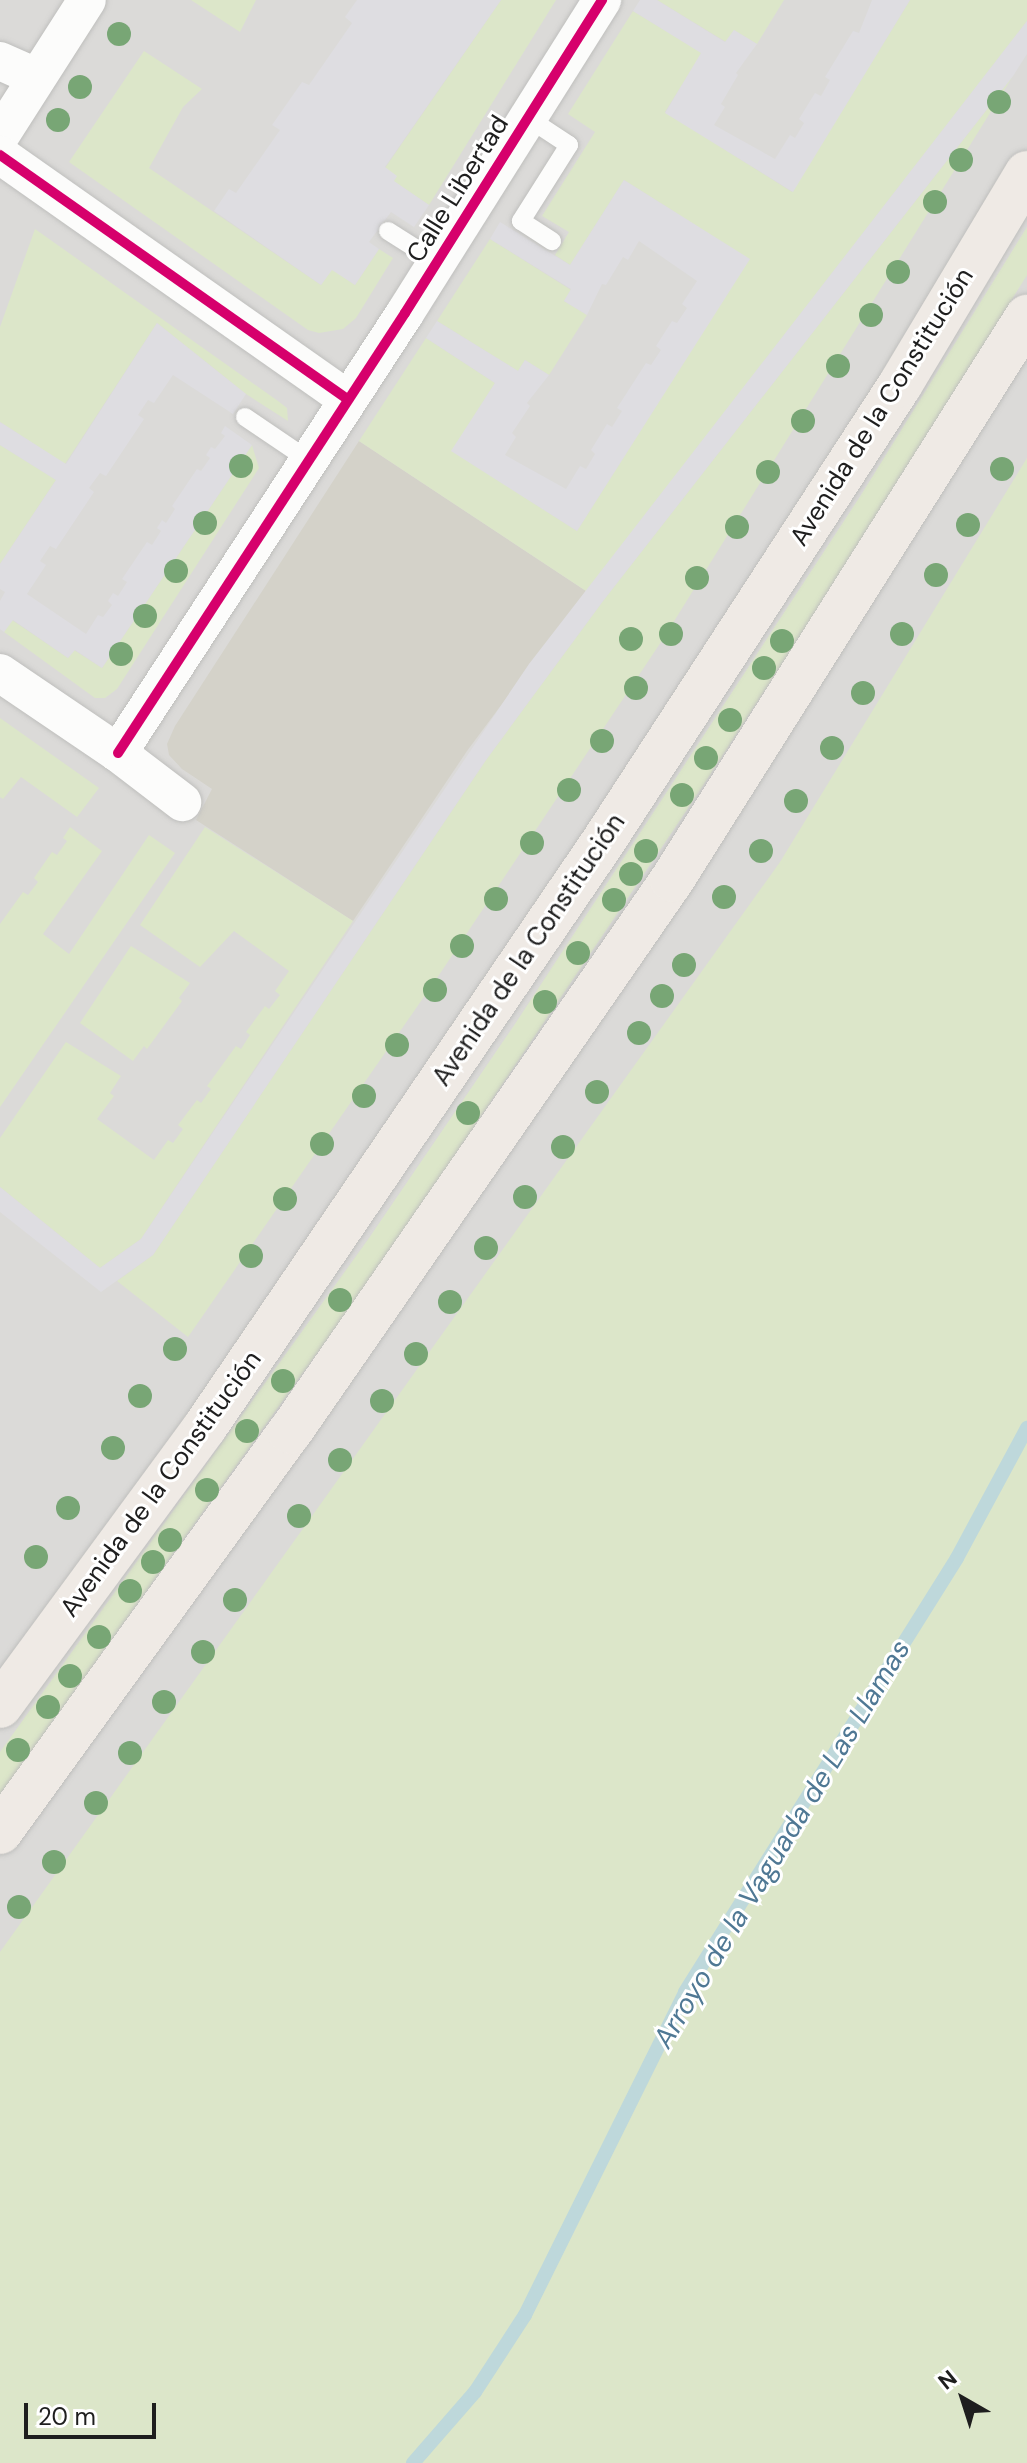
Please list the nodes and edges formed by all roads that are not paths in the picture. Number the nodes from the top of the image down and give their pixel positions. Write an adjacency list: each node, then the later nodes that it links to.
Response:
1 (87, 0): 4 (street)
2 (602, 0): 5 (street, Calle Libertad)
3 (0, 61): 4 (street)
4 (36, 77): 6 (street)
5 (528, 118): 10 (lane); 11 (street, Calle Libertad)
6 (0, 136)
7 (0, 155): 13 (street)
8 (1027, 173): 19 (main road, Avenida de la Constitución)
9 (388, 231): 11 (lane)
10 (552, 241)
11 (437, 262): 13 (street, Calle Libertad)
12 (1027, 317): 20 (main road)
13 (347, 399): 15 (street, Calle Libertad)
14 (245, 417): 15 (lane)
15 (307, 459): 17 (street, Calle Libertad)
16 (0, 673): 17 (street)
17 (118, 753): 18 (street)
18 (182, 802)
19 (0, 1706)
20 (0, 1832)

